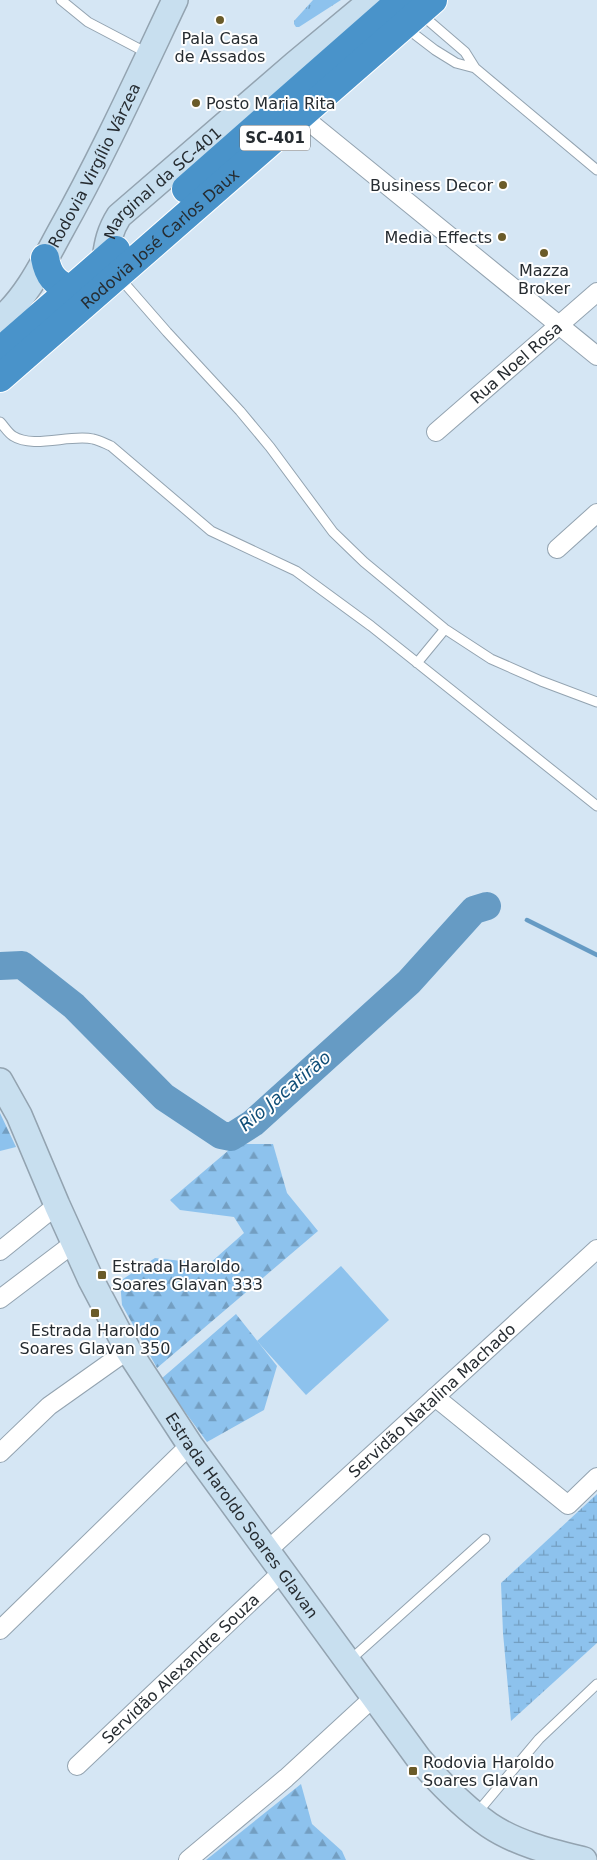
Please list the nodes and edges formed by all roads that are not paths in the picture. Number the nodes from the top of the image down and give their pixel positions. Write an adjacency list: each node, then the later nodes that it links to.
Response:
1 (61, 0): 8 (lane)
2 (175, 0): 8 (main road, Rodovia Virgílio Várzea)
3 (372, 0): 14 (main road, Marginal da SC-401)
4 (414, 10): 5 (lane); 6 (lane); 11 (highway, Rodovia José Carlos Daux / SC-401); 14 (highway, Rodovia José Carlos Daux / SC-401)
5 (448, 38): 6 (lane); 7 (lane)
6 (435, 50): 9 (lane)
7 (465, 52): 9 (lane); 10 (lane)
8 (149, 54): 13 (main road, Rodovia Virgílio Várzea)
9 (456, 63): 10 (lane)
10 (475, 68): 12 (lane)
11 (298, 117): 14 (highway, Rodovia José Carlos Daux / SC-401); 18 (street)
12 (597, 170)
13 (45, 258): 15 (highway); 17 (main road, Rodovia Virgílio Várzea)
14 (111, 268): 15 (highway, Rodovia José Carlos Daux / SC-401); 21 (highway, Rodovia José Carlos Daux / SC-401); 26 (lane)
15 (71, 289): 19 (highway, Rodovia José Carlos Daux / SC-401)
16 (597, 292): 18 (street, Rua Noel Rosa)
17 (0, 320)
18 (559, 325): 20 (street); 23 (street, Rua Noel Rosa)
19 (0, 351)
20 (597, 356)
21 (0, 378)
22 (0, 422): 27 (lane)
23 (436, 432)
24 (597, 513): 25 (street)
25 (557, 549)
26 (445, 629): 27 (lane); 28 (lane)
27 (417, 663): 29 (lane)
28 (597, 702)
29 (597, 806)
30 (0, 1081): 31 (main road, Estrada Haroldo Soares Glavan)
31 (57, 1205): 32 (main road, Estrada Haroldo Soares Glavan); 34 (street)
32 (74, 1243): 35 (street); 36 (main road, Estrada Haroldo Soares Glavan)
33 (597, 1249): 37 (street, Servidão Natalina Machado)
34 (0, 1250)
35 (0, 1299)
36 (128, 1350): 38 (main road, Estrada Haroldo Soares Glavan); 39 (street)
37 (435, 1397): 40 (street); 42 (street, Servidão Natalina Machado)
38 (190, 1445): 42 (main road, Estrada Haroldo Soares Glavan); 44 (street)
39 (0, 1453)
40 (597, 1477)
41 (485, 1539): 45 (lane)
42 (268, 1550): 43 (main road, Estrada Haroldo Soares Glavan)
43 (283, 1571): 45 (main road, Estrada Haroldo Soares Glavan); 48 (street, Servidão Alexandre Souza)
44 (0, 1630)
45 (348, 1661): 47 (main road, Estrada Haroldo Soares Glavan)
46 (597, 1684): 49 (lane)
47 (374, 1697): 49 (main road, Estrada Haroldo Soares Glavan); 50 (street)
48 (77, 1766)
49 (476, 1815): 51 (main road, Estrada Haroldo Soares Glavan)
50 (188, 1860)
51 (584, 1860)

